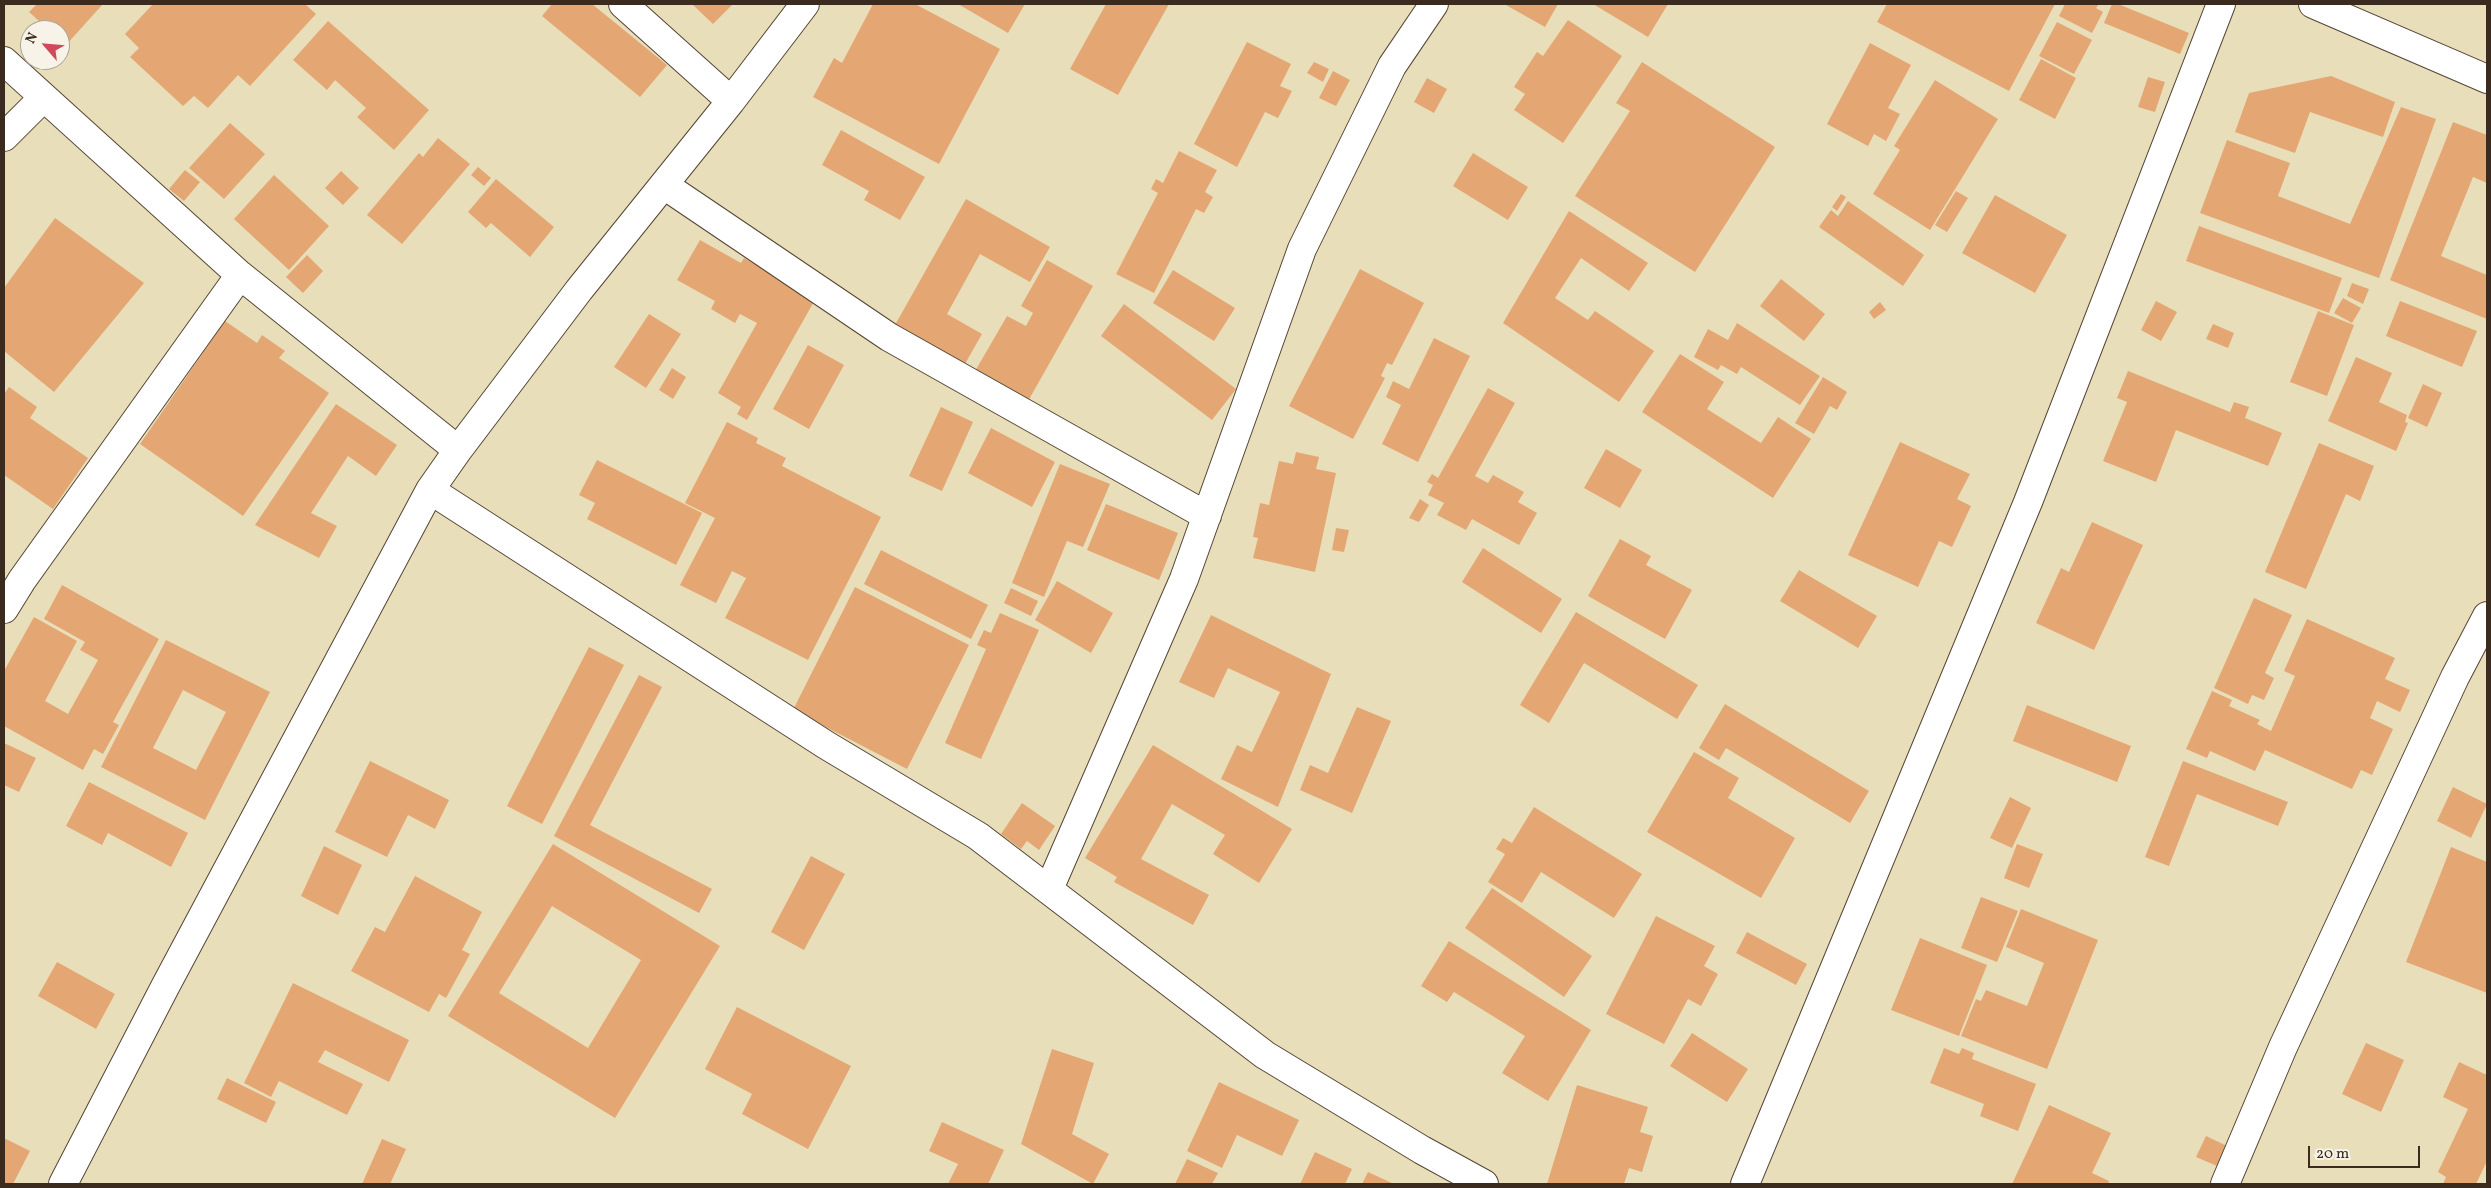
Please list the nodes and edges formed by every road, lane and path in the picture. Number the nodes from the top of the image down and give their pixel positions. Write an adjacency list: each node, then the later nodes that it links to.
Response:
1 (622, 4): 9 (street)
2 (804, 4): 9 (street)
3 (1434, 4): 15 (street)
4 (2221, 4): 21 (street)
5 (2313, 4): 7 (street)
6 (4, 61): 8 (street)
7 (2487, 79)
8 (44, 98): 10 (street); 12 (street)
9 (731, 101): 11 (street)
10 (4, 137)
11 (664, 185): 13 (street); 15 (street)
12 (240, 275): 13 (street); 16 (street)
13 (458, 450): 14 (street)
14 (430, 490): 18 (street); 19 (street)
15 (1207, 516): 18 (street)
16 (4, 609)
17 (2487, 616): 22 (street)
18 (1049, 889): 20 (street)
19 (64, 1184)
20 (1484, 1184)
21 (1745, 1184)
22 (2225, 1184)

